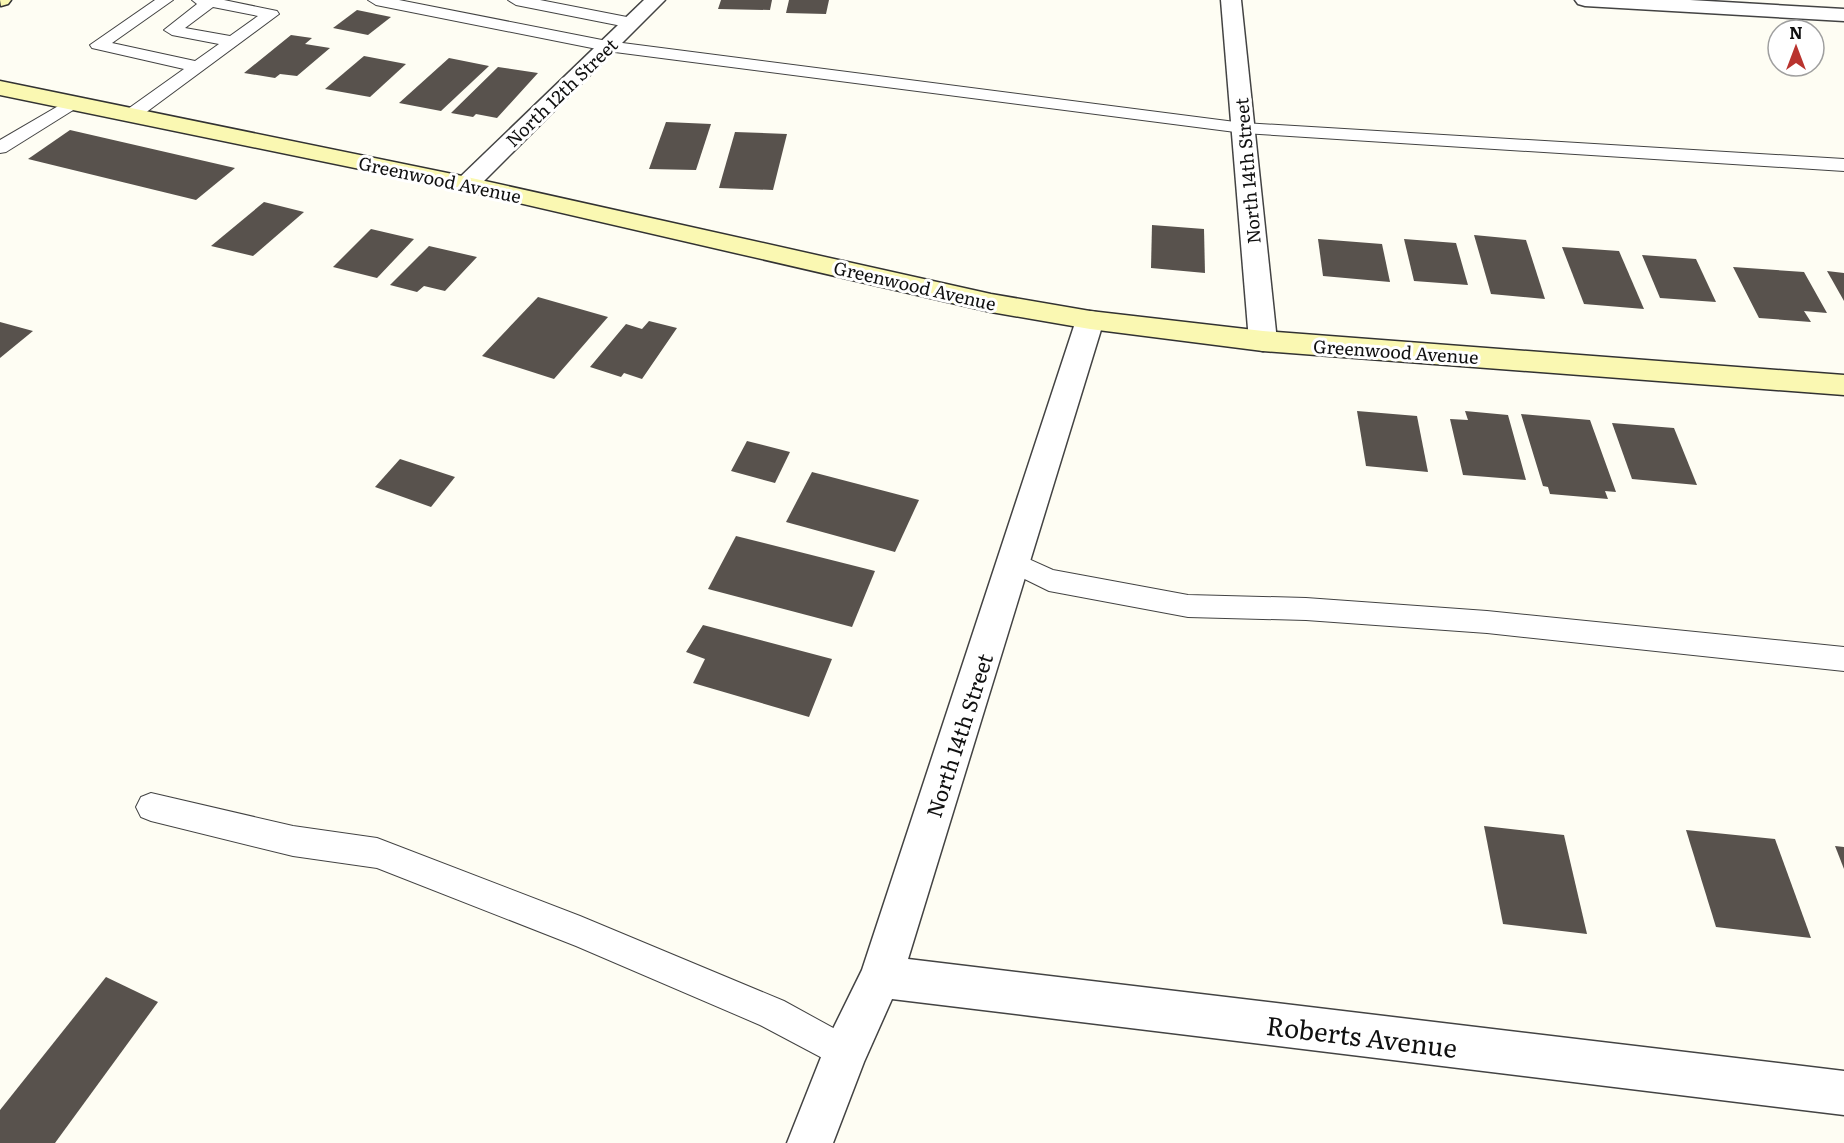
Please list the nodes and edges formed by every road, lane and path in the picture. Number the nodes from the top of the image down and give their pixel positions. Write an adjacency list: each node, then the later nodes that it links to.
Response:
1 (165, 0): 12 (lane)
2 (376, 0): 11 (lane)
3 (516, 0): 9 (lane)
4 (656, 0): 9 (street, North 12th Street)
5 (1232, 0): 16 (street, North 14th Street)
6 (1585, 0): 8 (street)
7 (205, 1): 10 (lane); 10 (lane)
8 (1844, 15)
9 (632, 22): 11 (street, North 12th Street)
10 (232, 41): 12 (lane)
11 (607, 46): 16 (lane); 19 (street, North 12th Street)
12 (199, 67): 15 (lane)
13 (0, 88): 14 (street, Greenwood Avenue)
14 (72, 103): 15 (street, Greenwood Avenue); 17 (lane)
15 (131, 115): 19 (street, Greenwood Avenue)
16 (1243, 128): 18 (lane); 21 (street, North 14th Street)
17 (0, 148)
18 (1844, 165)
19 (467, 184): 20 (street, Greenwood Avenue)
20 (1090, 320): 21 (street, Greenwood Avenue); 23 (street, North 14th Street)
21 (1263, 341): 22 (street, Greenwood Avenue)
22 (1844, 385)
23 (1013, 562): 24 (lane); 26 (street, North 14th Street)
24 (1844, 659)
25 (151, 807): 27 (lane)
26 (881, 977): 27 (street, North 14th Street); 28 (street, Roberts Avenue)
27 (845, 1053): 29 (street, North 14th Street)
28 (1844, 1093)
29 (810, 1143)

